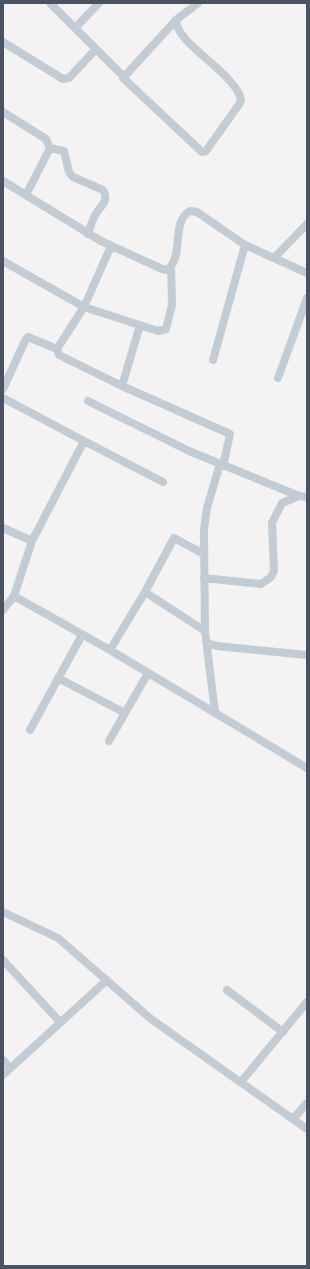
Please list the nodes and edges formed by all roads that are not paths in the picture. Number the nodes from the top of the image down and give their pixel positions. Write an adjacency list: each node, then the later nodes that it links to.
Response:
1 (50, 3): 5 (street)
2 (99, 3): 5 (street)
3 (198, 3): 4 (street)
4 (176, 20): 8 (street); 8 (street)
5 (75, 28): 7 (street)
6 (3, 42): 7 (street)
7 (96, 49): 8 (street)
8 (122, 76)
9 (3, 112): 10 (street)
10 (50, 148): 12 (street); 14 (street)
11 (3, 181): 12 (street)
12 (26, 195): 14 (street)
13 (307, 224): 17 (street)
14 (88, 234): 16 (street)
15 (245, 245): 17 (street); 19 (street); 25 (street)
16 (111, 246): 19 (street); 22 (street)
17 (275, 257): 20 (street)
18 (3, 261): 22 (street)
19 (171, 266): 23 (street)
20 (307, 273)
21 (307, 298): 26 (street)
22 (84, 307): 23 (street); 24 (street)
23 (140, 325): 27 (street)
24 (57, 349): 27 (street); 28 (street)
25 (213, 360)
26 (278, 378)
27 (122, 386): 32 (street)
28 (3, 389)
29 (3, 398): 31 (street)
30 (88, 401): 32 (street)
31 (84, 441): 33 (street); 36 (street)
32 (221, 465): 34 (street); 37 (street)
33 (162, 482)
34 (303, 496): 38 (street)
35 (3, 528): 36 (street)
36 (32, 541): 40 (street)
37 (204, 554): 38 (street); 39 (street)
38 (204, 578): 42 (street)
39 (145, 592): 42 (street); 45 (street)
40 (14, 596): 41 (street); 43 (street)
41 (3, 610)
42 (204, 631): 44 (street)
43 (82, 635): 45 (street); 48 (street)
44 (207, 643): 46 (street); 49 (street)
45 (110, 650): 47 (street)
46 (307, 655)
47 (148, 673): 49 (street); 50 (street)
48 (58, 678): 50 (street); 51 (street)
49 (215, 712): 53 (street)
50 (125, 713): 52 (street)
51 (30, 730)
52 (109, 741)
53 (307, 768)
54 (3, 912): 56 (street)
55 (3, 960): 59 (street)
56 (106, 980): 59 (street); 64 (street)
57 (227, 990): 60 (street)
58 (307, 1002): 60 (street)
59 (60, 1022): 62 (street)
60 (283, 1032): 64 (street)
61 (3, 1060): 62 (street)
62 (10, 1068): 63 (street)
63 (3, 1075)
64 (241, 1082): 66 (street)
65 (307, 1103): 66 (street)
66 (294, 1119): 67 (street)
67 (307, 1129)

